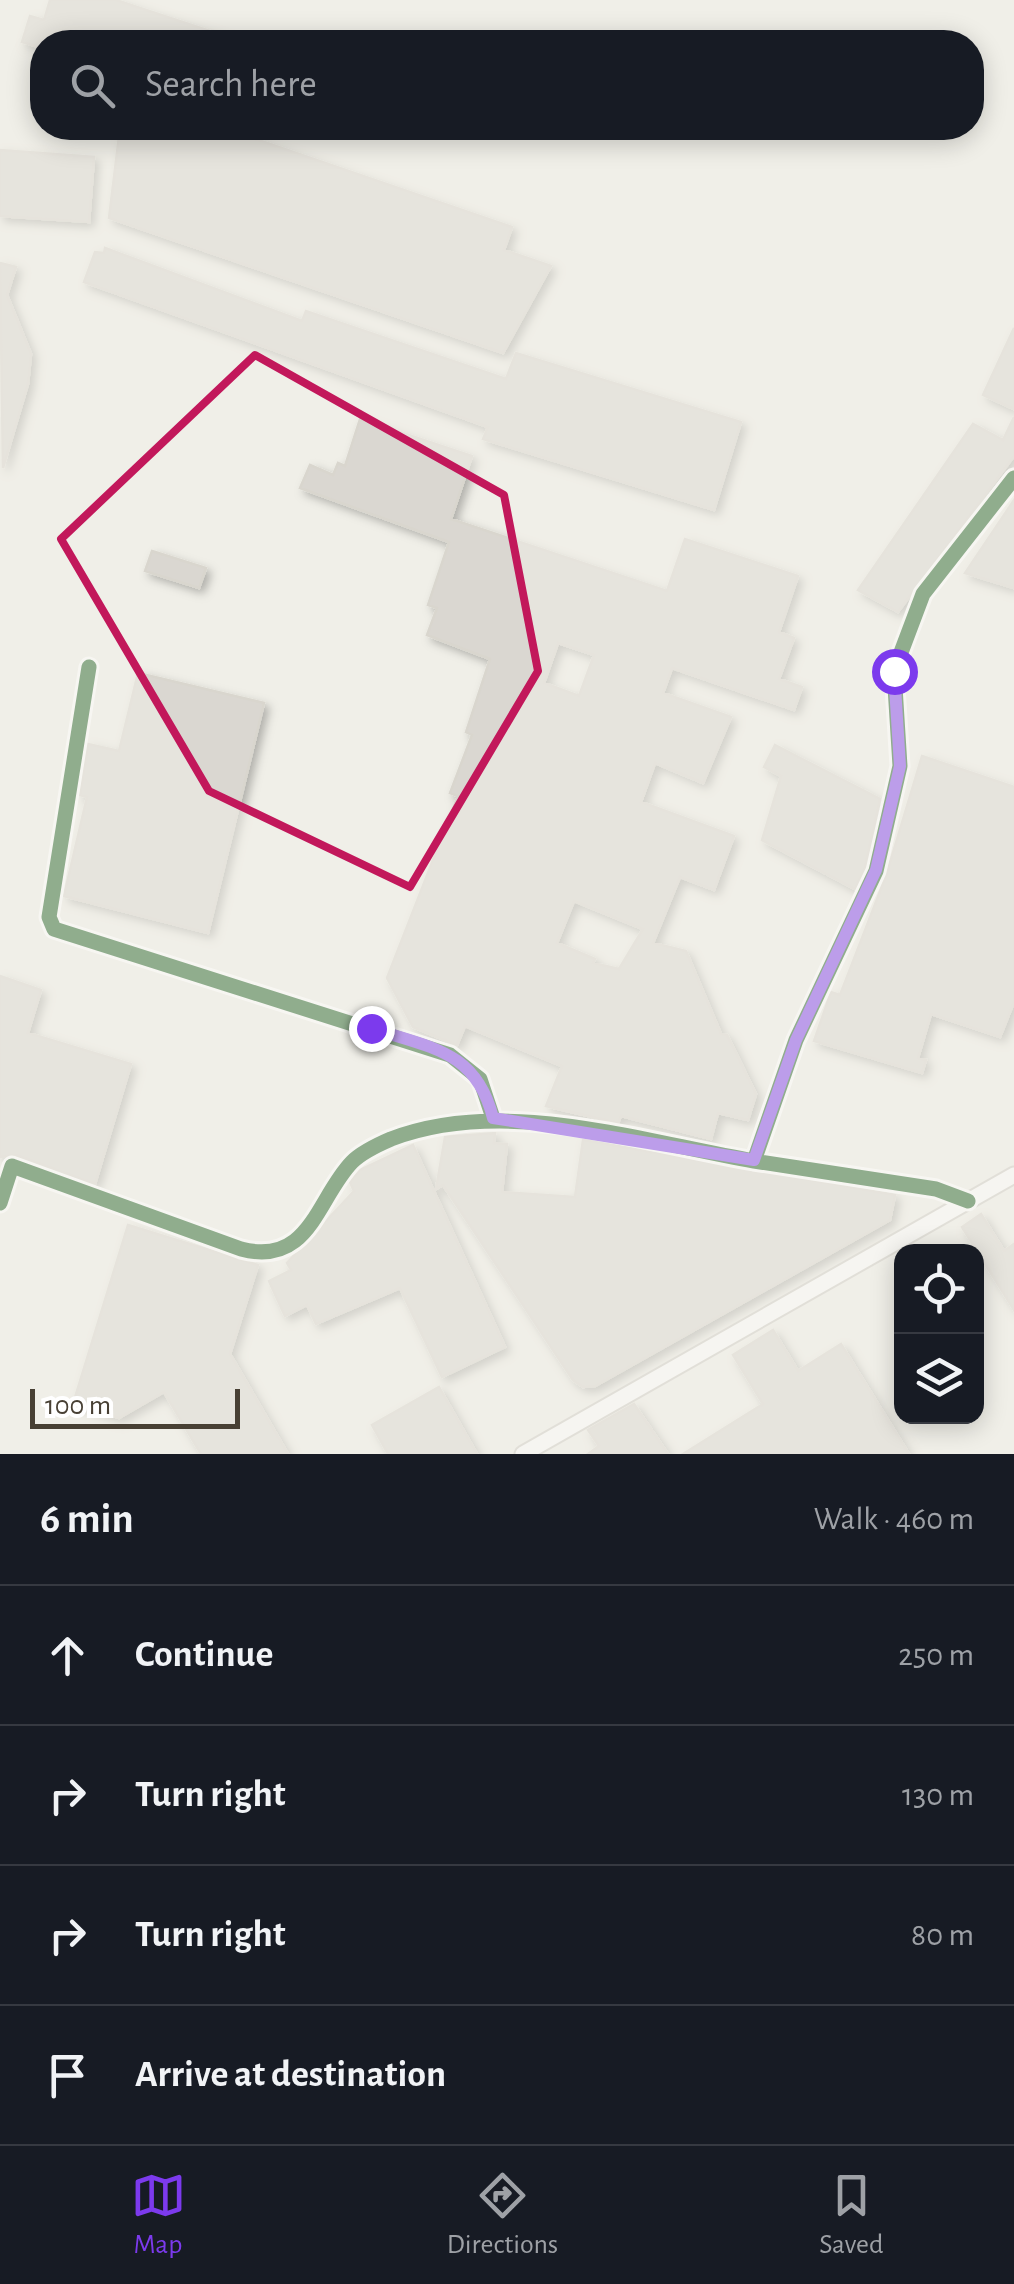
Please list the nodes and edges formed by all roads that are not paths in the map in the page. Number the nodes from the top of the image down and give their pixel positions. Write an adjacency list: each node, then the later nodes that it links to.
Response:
1 (1014, 478): 4 (street)
2 (89, 666): 3 (street)
3 (493, 1118): 4 (street); 7 (street)
4 (754, 1160): 6 (street)
5 (1014, 1175): 6 (street)
6 (968, 1200): 8 (street)
7 (0, 1204)
8 (523, 1454)

